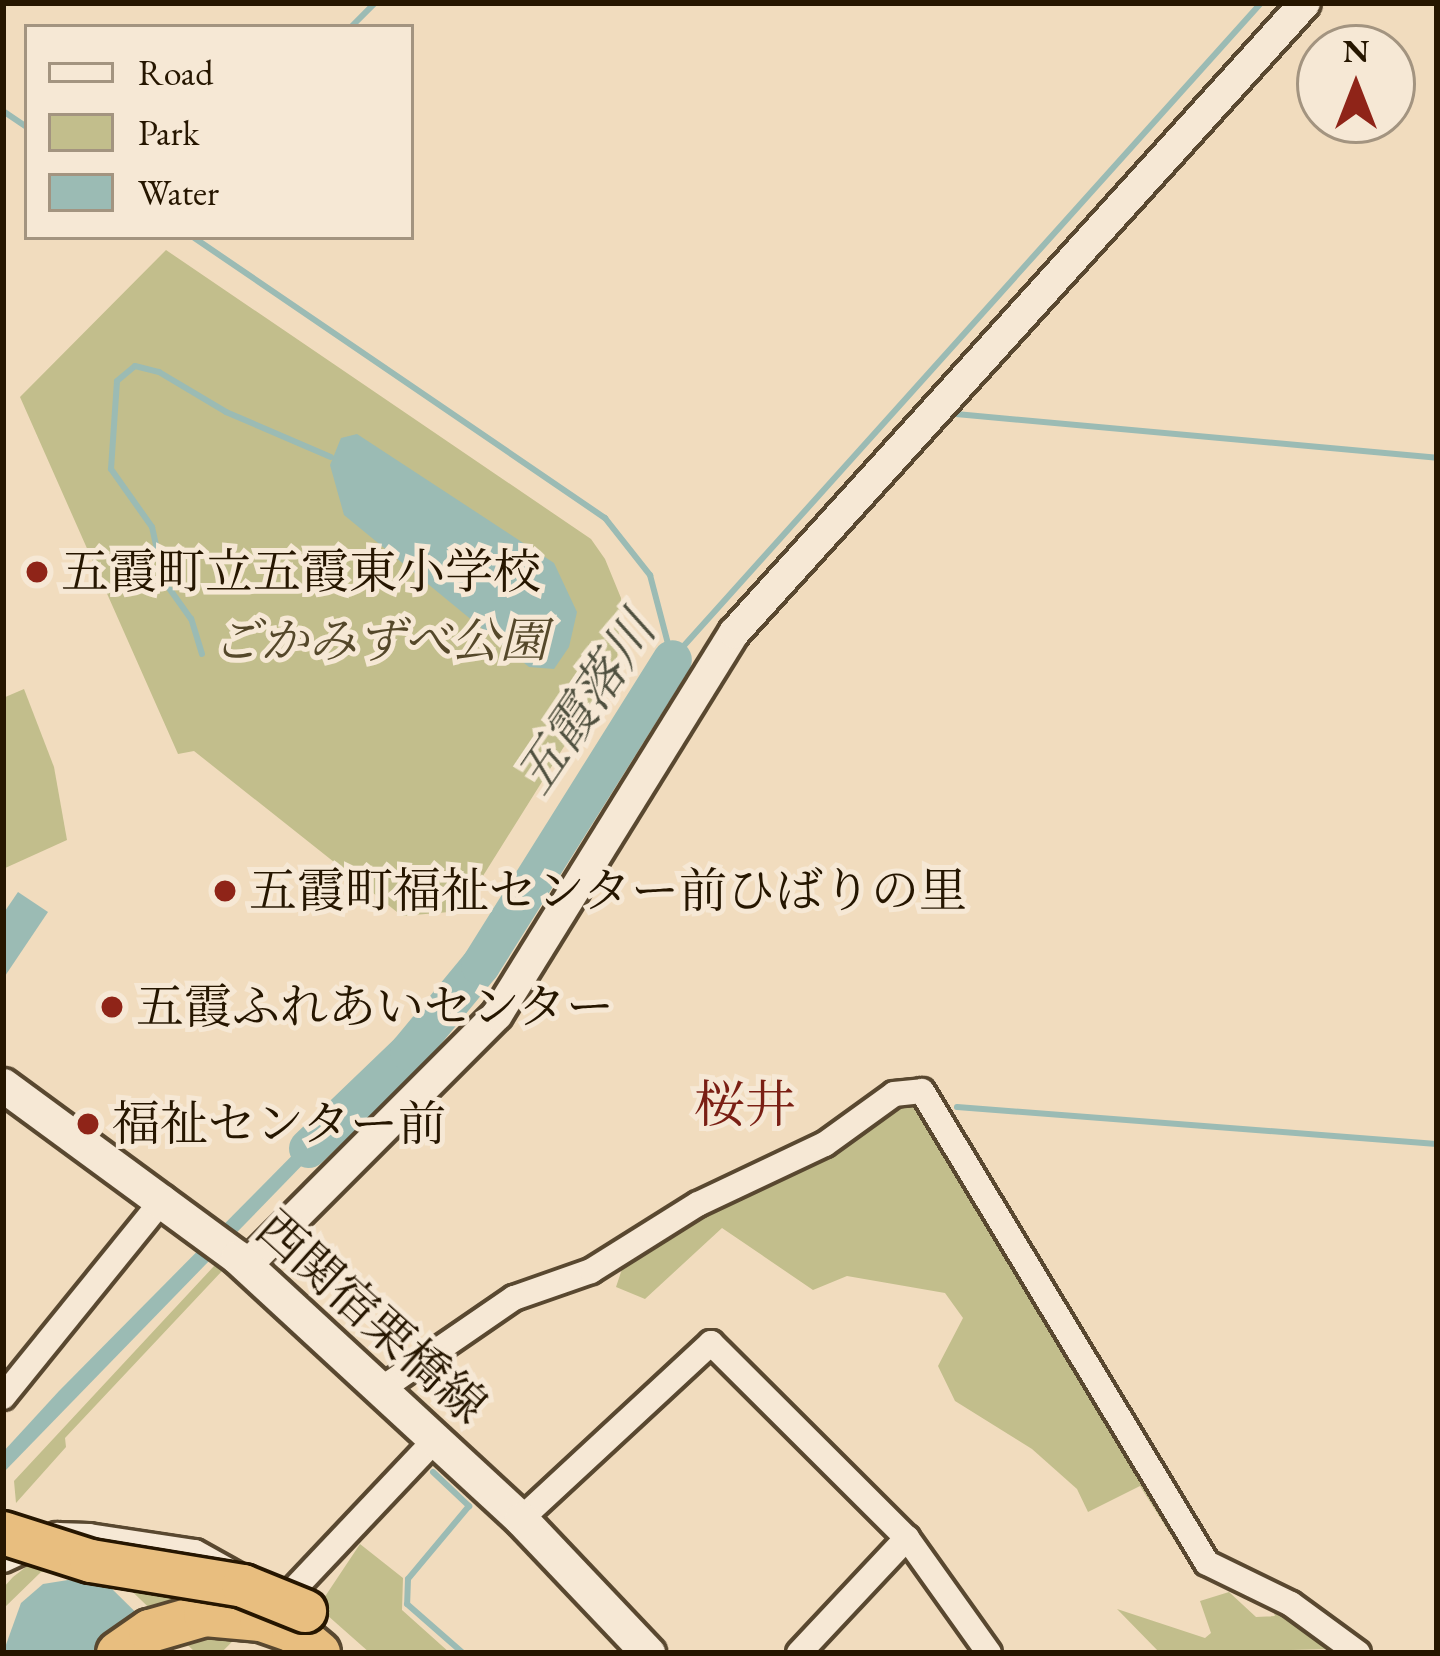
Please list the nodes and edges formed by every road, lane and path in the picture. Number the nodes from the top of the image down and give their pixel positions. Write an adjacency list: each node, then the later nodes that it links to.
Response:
1 (1305, 3): 4 (street)
2 (3, 1085): 3 (main road, 西関宿栗橋線)
3 (164, 1198): 4 (main road, 西関宿栗橋線); 6 (street)
4 (241, 1261): 5 (main road, 西関宿栗橋線)
5 (380, 1390): 7 (main road, 西関宿栗橋線); 18 (street)
6 (3, 1396)
7 (436, 1439): 8 (main road, 西関宿栗橋線); 11 (street)
8 (521, 1519): 10 (street); 15 (main road, 西関宿栗橋線)
9 (3, 1533): 12 (highway, bridge)
10 (907, 1538): 16 (street); 17 (street)
11 (3, 1560)
12 (305, 1632): 13 (highway); 14 (highway)
13 (118, 1653)
14 (352, 1653)
15 (648, 1653)
16 (799, 1653)
17 (989, 1653)
18 (1358, 1653)

